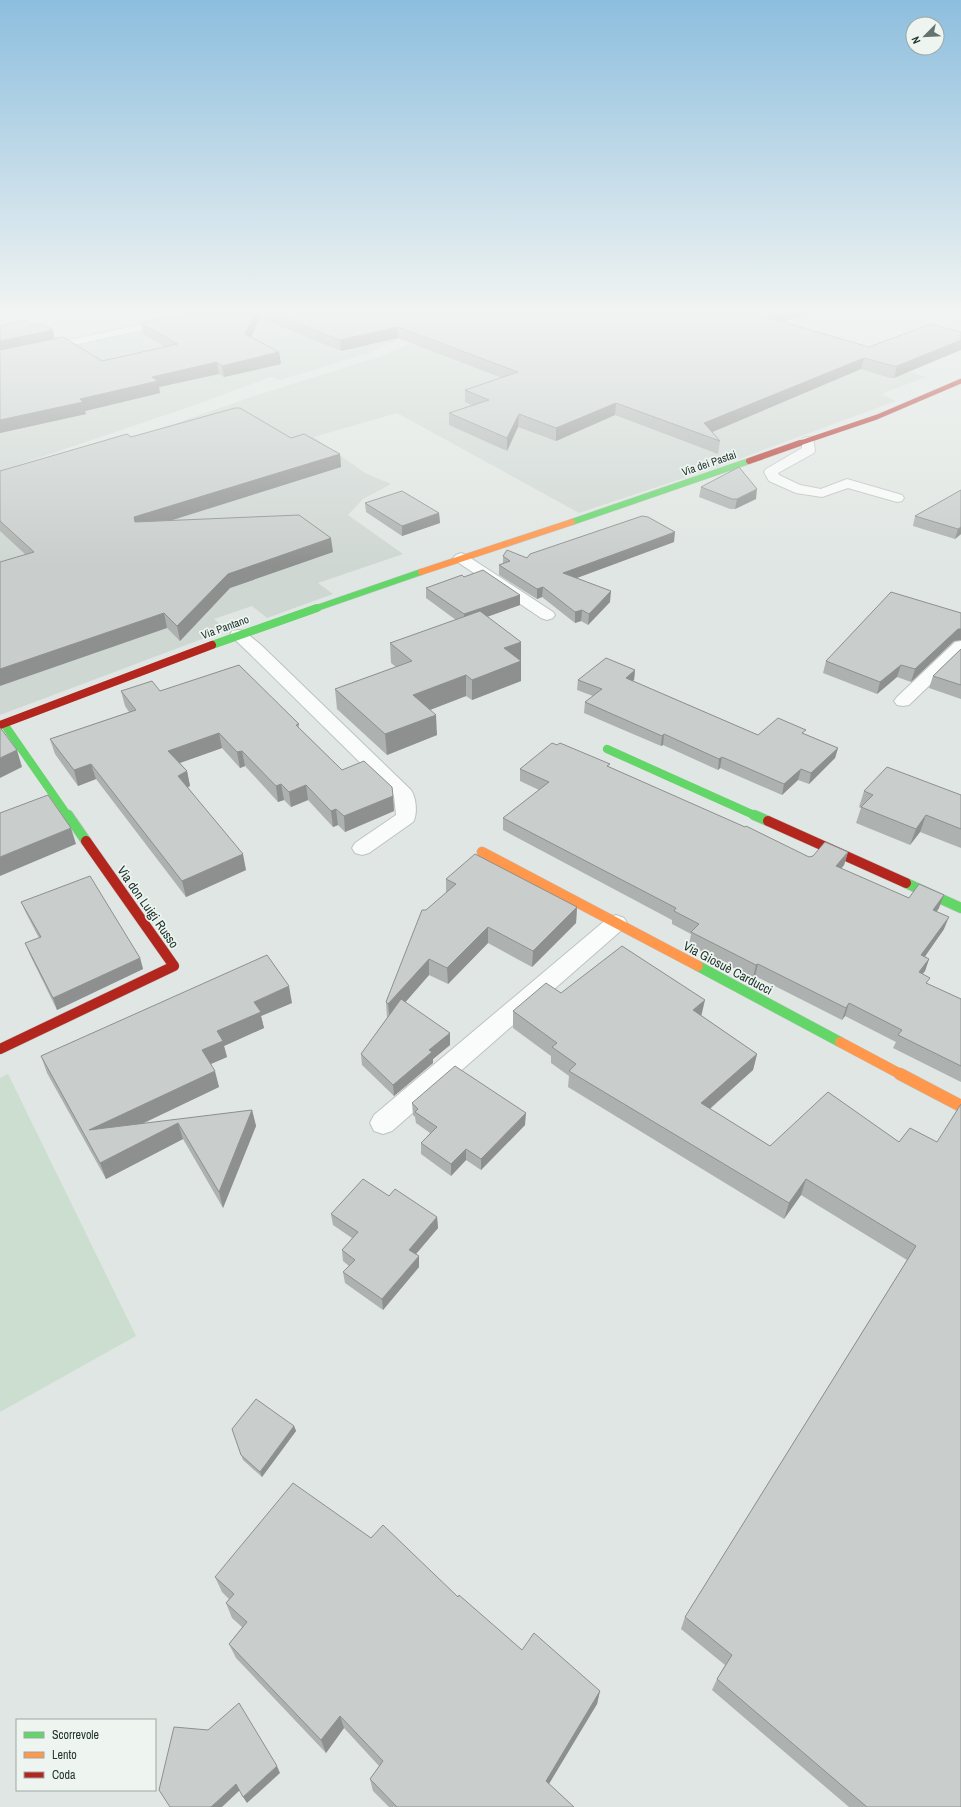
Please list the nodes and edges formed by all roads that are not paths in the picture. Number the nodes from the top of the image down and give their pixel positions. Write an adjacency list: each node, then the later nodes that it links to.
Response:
1 (922, 397): 2 (street, Via dei Pastai)
2 (808, 441): 3 (street); 4 (street, Via dei Pastai)
3 (897, 498)
4 (461, 558): 5 (street); 6 (street, Via Pantano)
5 (547, 614)
6 (238, 635): 9 (street, Via Pantano); 11 (street)
7 (961, 646): 8 (street)
8 (903, 701)
9 (2, 725): 15 (street, Via don Luigi Russo)
10 (607, 749): 13 (street)
11 (362, 848)
12 (482, 852): 14 (street, Via Giosuè Carducci)
13 (961, 908)
14 (616, 923): 16 (street, Via Giosuè Carducci); 17 (street)
15 (0, 1049)
16 (961, 1106)
17 (383, 1123)

